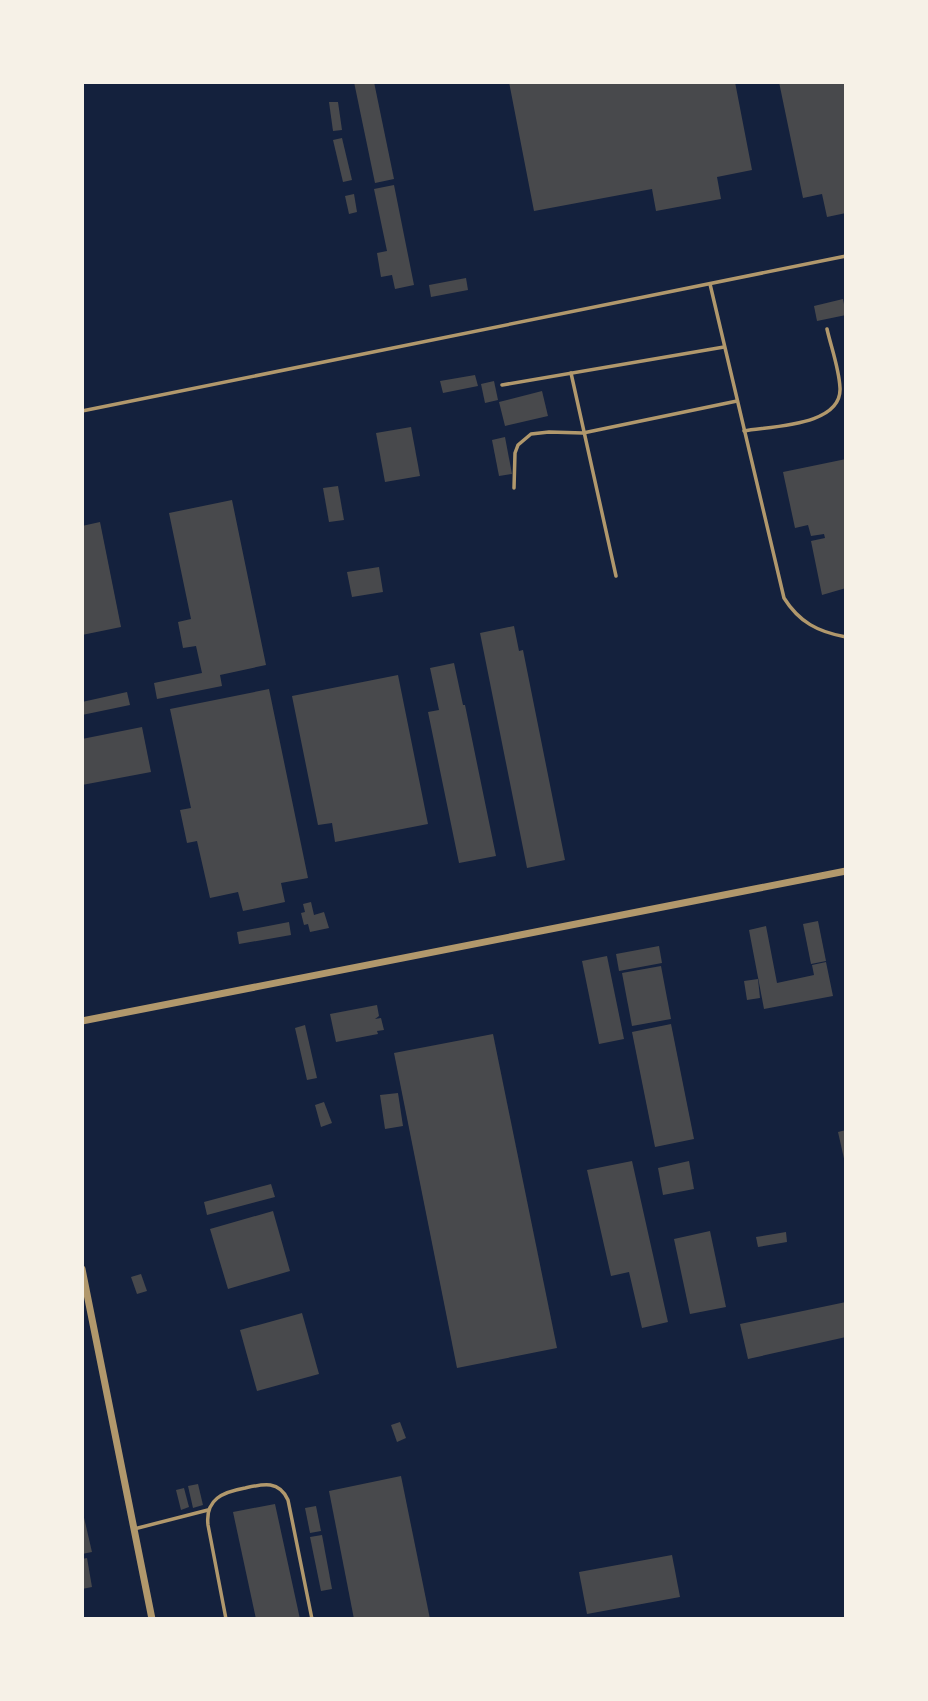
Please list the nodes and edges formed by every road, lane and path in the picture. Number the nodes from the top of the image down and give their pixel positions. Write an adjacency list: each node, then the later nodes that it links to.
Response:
1 (846, 256): 2 (lane)
2 (710, 284): 4 (lane); 8 (lane)
3 (827, 329): 9 (lane)
4 (724, 347): 5 (lane); 7 (lane)
5 (571, 373): 6 (lane); 10 (lane)
6 (502, 385)
7 (737, 401): 9 (lane); 10 (lane)
8 (82, 411)
9 (744, 431): 13 (lane)
10 (583, 433): 11 (lane); 12 (lane)
11 (514, 488)
12 (616, 576)
13 (846, 637)
14 (846, 871): 15 (street)
15 (82, 1021)
16 (82, 1269): 18 (street)
17 (208, 1510): 18 (lane); 20 (lane); 21 (lane)
18 (134, 1529): 19 (street)
19 (152, 1619)
20 (226, 1619)
21 (312, 1619)

